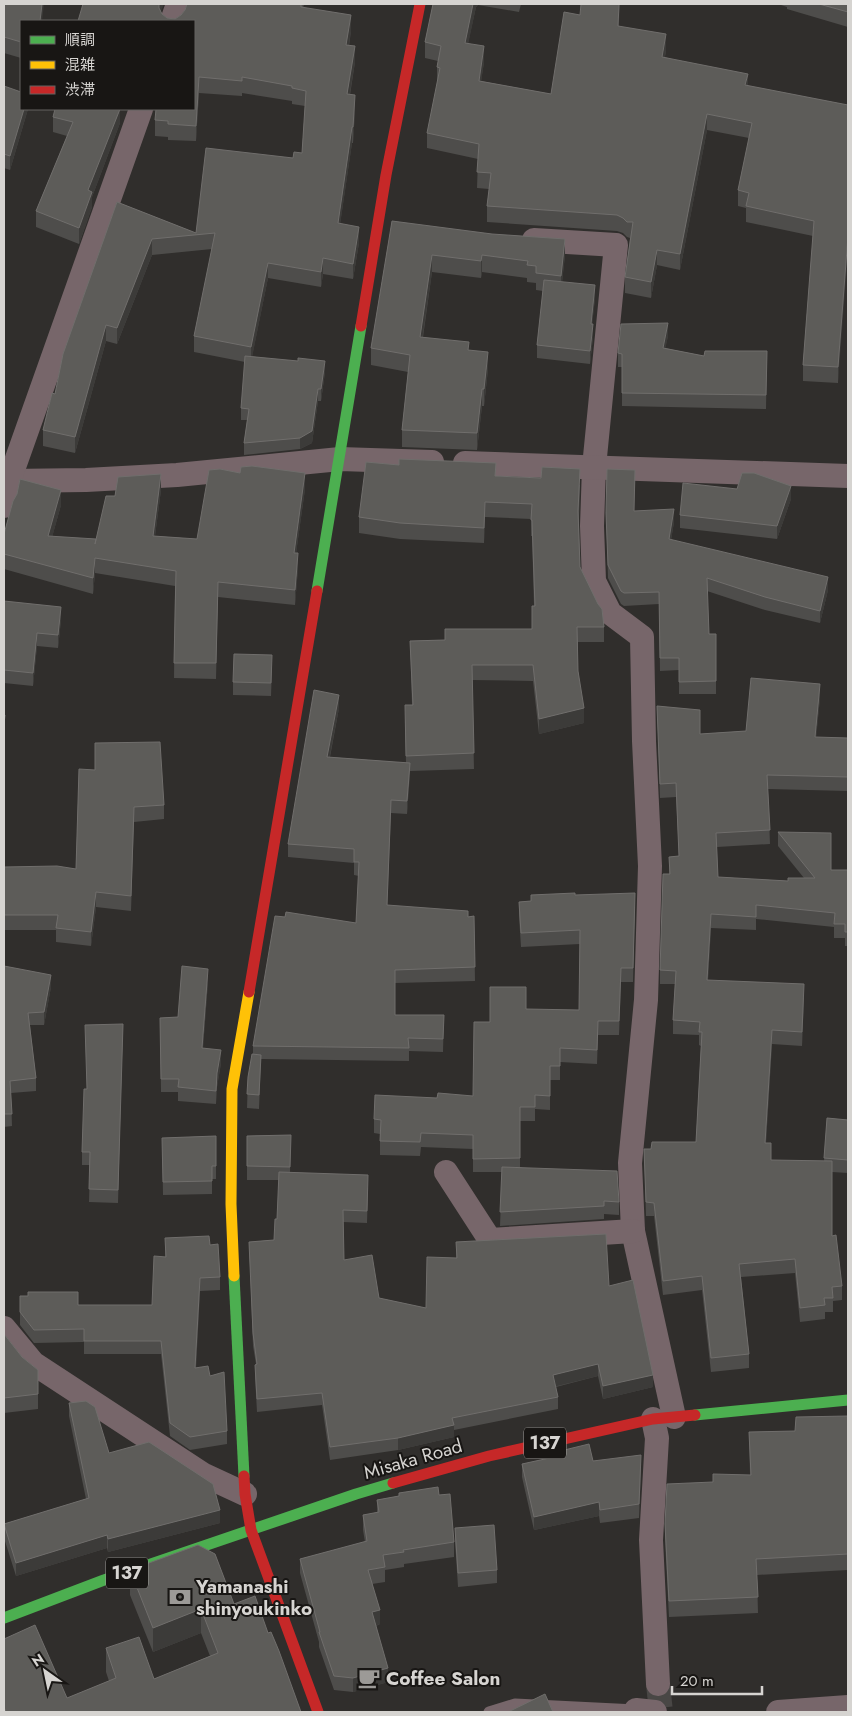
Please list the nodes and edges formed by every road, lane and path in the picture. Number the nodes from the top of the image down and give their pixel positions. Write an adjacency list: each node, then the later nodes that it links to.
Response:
1 (178, 4): 3 (street)
2 (420, 4): 6 (main road)
3 (172, 20)
4 (141, 110): 9 (street)
5 (512, 238): 7 (street)
6 (340, 459): 7 (street); 9 (street); 16 (main road)
7 (594, 467): 8 (street); 12 (street)
8 (848, 476)
9 (6, 480): 10 (street)
10 (4, 506)
11 (446, 1172): 12 (street)
12 (632, 1231): 15 (street)
13 (4, 1328): 16 (street)
14 (848, 1400): 15 (main road, Misaka Road / 137)
15 (663, 1418): 17 (main road, Misaka Road / 137); 19 (street)
16 (245, 1494): 17 (main road)
17 (251, 1530): 18 (main road, Misaka Road / 137); 22 (main road)
18 (4, 1618)
19 (658, 1684)
20 (848, 1706): 24 (street)
21 (645, 1711): 23 (lane)
22 (318, 1712)
23 (489, 1712)
24 (778, 1712)

